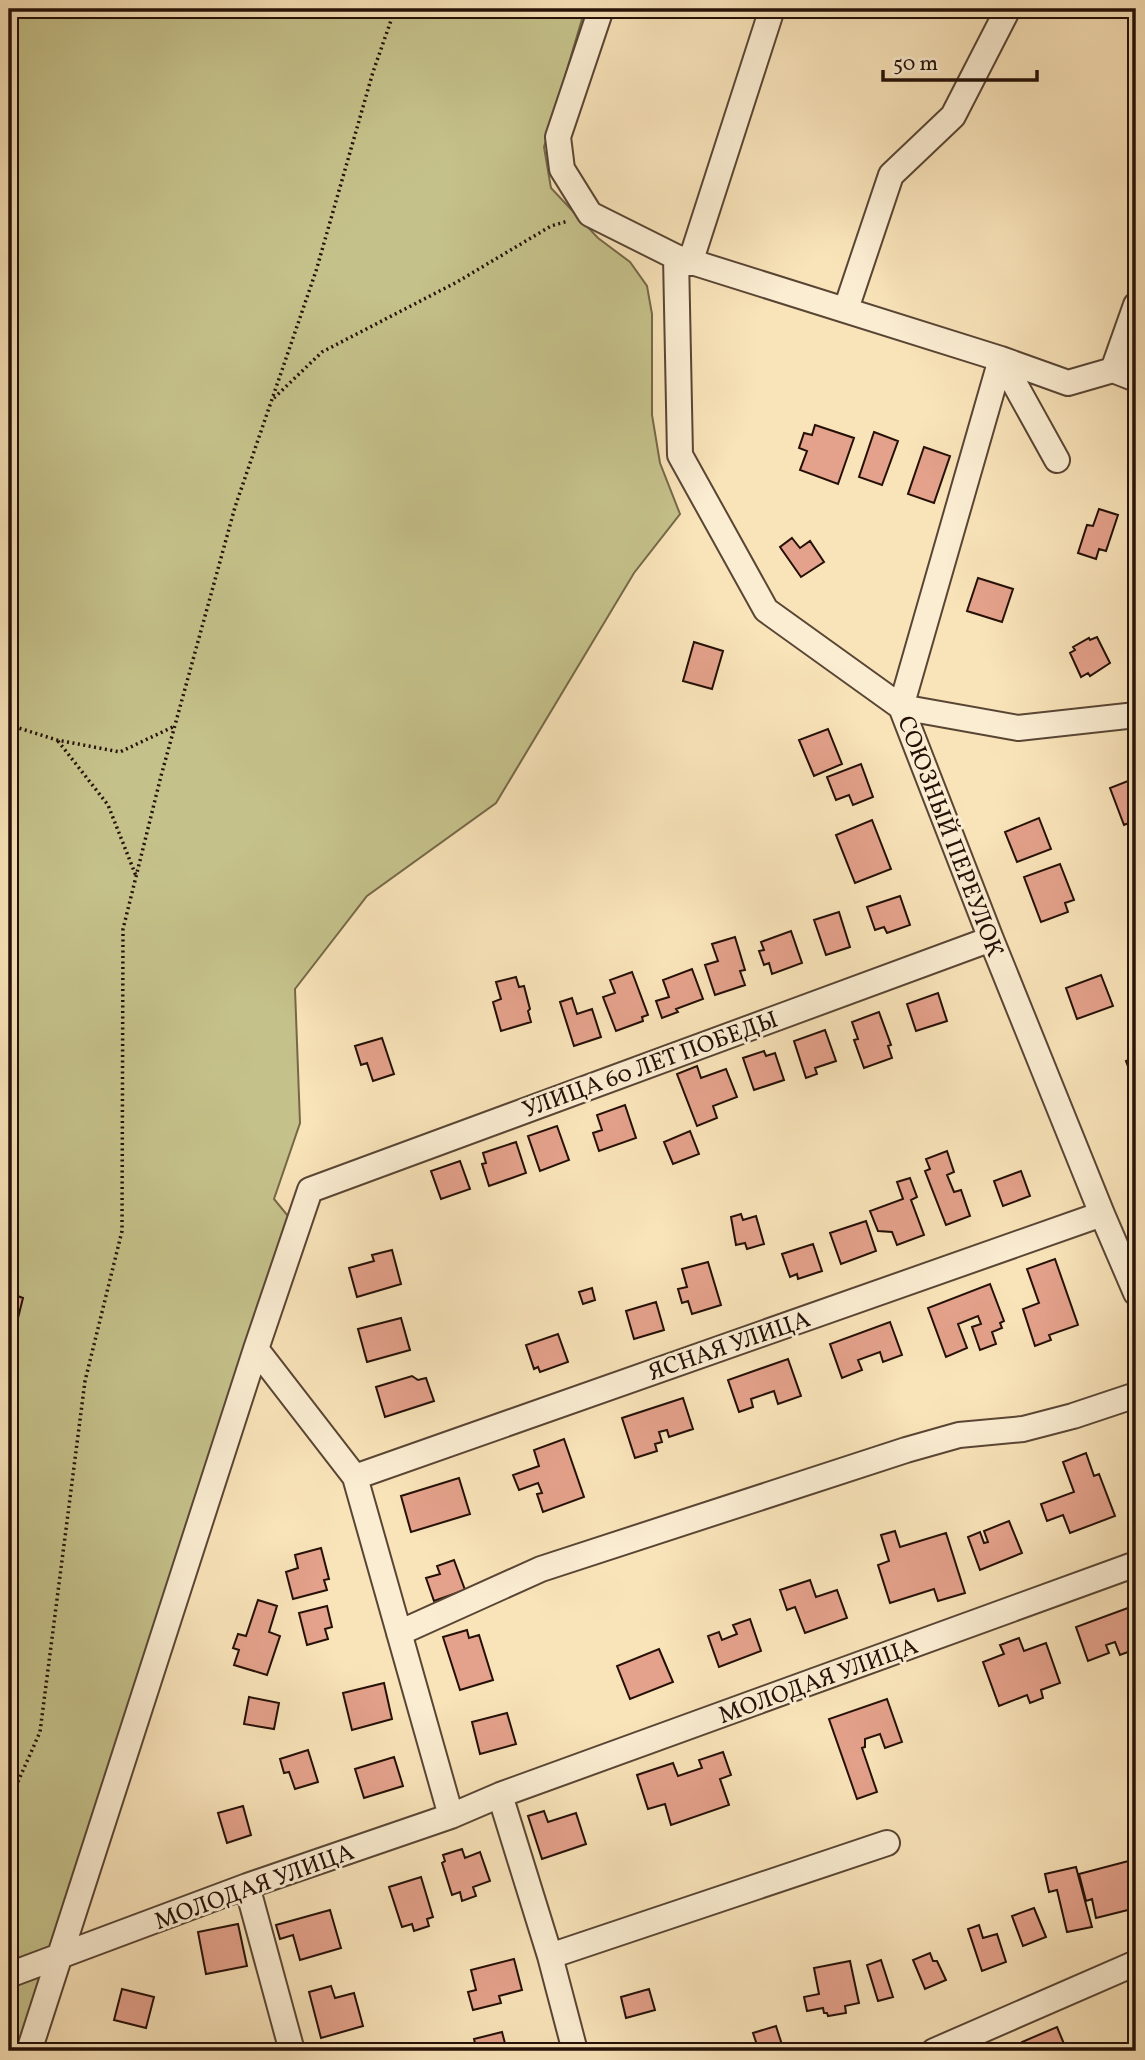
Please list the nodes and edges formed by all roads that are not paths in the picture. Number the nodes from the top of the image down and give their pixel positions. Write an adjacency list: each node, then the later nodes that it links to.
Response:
1 (601, 9): 4 (street)
2 (772, 9): 4 (street, СОЮЗНЫЙ ПЕРЕУЛОК)
3 (1007, 9): 6 (street)
4 (683, 260): 6 (street); 11 (street, СОЮЗНЫЙ ПЕРЕУЛОК)
5 (1136, 305): 8 (street)
6 (846, 309): 7 (street)
7 (1001, 359): 8 (street); 10 (street); 11 (street)
8 (1113, 370): 9 (street)
9 (1136, 379)
10 (1057, 460)
11 (901, 707): 12 (street); 13 (street, СОЮЗНЫЙ ПЕРЕУЛОК)
12 (1136, 715)
13 (991, 939): 14 (street, СОЮЗНЫЙ ПЕРЕУЛОК); 16 (street, УЛИЦА 60 ЛЕТ ПОБЕДЫ)
14 (1102, 1214): 15 (street, СОЮЗНЫЙ ПЕРЕУЛОК); 18 (street, ЯСНАЯ УЛИЦА)
15 (1136, 1293)
16 (256, 1349): 18 (street); 26 (street)
17 (1136, 1395): 20 (street)
18 (355, 1476): 20 (street)
19 (1136, 1564): 21 (street, МОЛОДАЯ УЛИЦА)
20 (399, 1633): 22 (street)
21 (500, 1796): 22 (street, МОЛОДАЯ УЛИЦА); 25 (street)
22 (451, 1816): 24 (street, МОЛОДАЯ УЛИЦА)
23 (887, 1843): 25 (street)
24 (247, 1886): 26 (street, МОЛОДАЯ УЛИЦА); 30 (street)
25 (550, 1956): 31 (street)
26 (58, 1958): 28 (street, МОЛОДАЯ УЛИЦА); 29 (street)
27 (1136, 1963): 32 (street)
28 (9, 1975)
29 (29, 2051)
30 (292, 2051)
31 (576, 2051)
32 (934, 2051)

